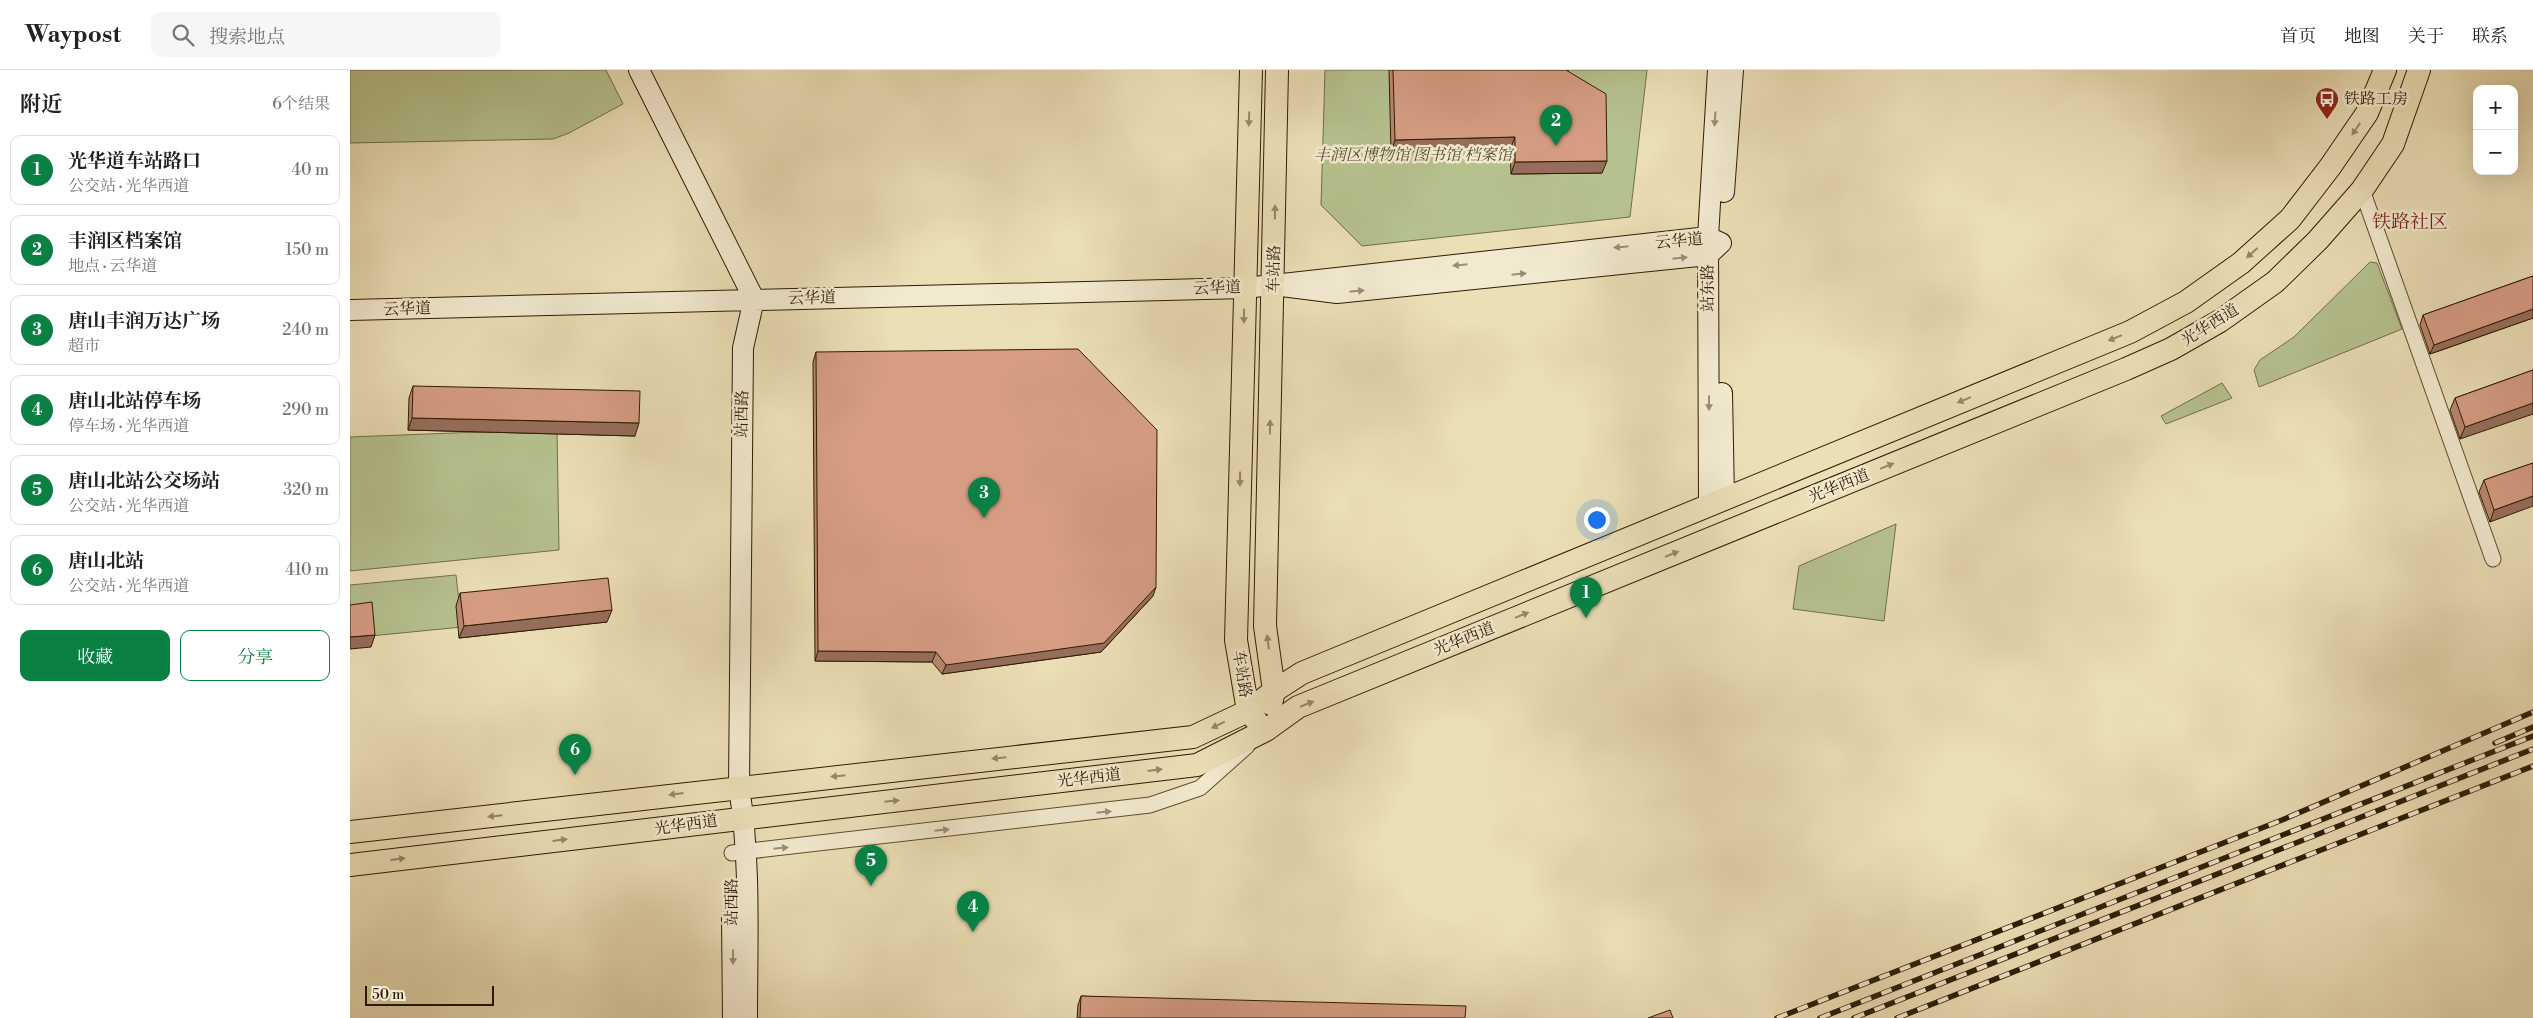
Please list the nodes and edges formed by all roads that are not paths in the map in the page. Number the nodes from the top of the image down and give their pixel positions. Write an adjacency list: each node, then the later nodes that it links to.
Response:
1 (639, 70): 12 (street)
2 (1251, 70): 11 (main road, 车站路, one-way to 11)
3 (1278, 70): 10 (main road, 车站路, one-way to 3)
4 (1718, 70): 9 (street, 站东路, one-way to 9)
5 (1733, 70): 9 (street, 站东路)
6 (2385, 70): 14 (main road, 光华西道, one-way to 14)
7 (2419, 70): 8 (main road, 光华西道)
8 (2362, 190): 16 (main road, 光华西道, one-way to 8); 17 (street)
9 (1712, 245): 10 (street, 云华道); 15 (street, 站东路)
10 (1274, 285): 11 (street, 云华道); 18 (main road, 车站路, one-way to 10)
11 (1245, 288): 12 (street, 云华道); 19 (main road, 车站路, one-way to 19)
12 (754, 299): 13 (street, 云华道); 21 (street, 站西路)
13 (350, 310)
14 (1747, 488): 15 (main road, 光华西道); 16 (main road)
15 (1716, 502): 18 (main road, 光华西道)
16 (1770, 514): 20 (main road, 光华西道, one-way to 16)
17 (2494, 560)
18 (1274, 690): 19 (main road, 光华西道); 20 (main road, 车站路)
19 (1248, 711): 20 (main road, 车站路); 21 (main road, 光华西道, one-way to 21)
20 (1266, 730): 22 (main road, 光华西道, one-way to 20); 24 (street, one-way to 20)
21 (739, 787): 22 (street, 站西路); 23 (main road, 光华西道, one-way to 23)
22 (738, 818): 24 (street, 站西路); 25 (main road, 光华西道, one-way to 22)
23 (350, 832)
24 (739, 852): 26 (street, 站西路, one-way to 26); 27 (street, 站西路)
25 (350, 865)
26 (733, 1018)
27 (747, 1018)

